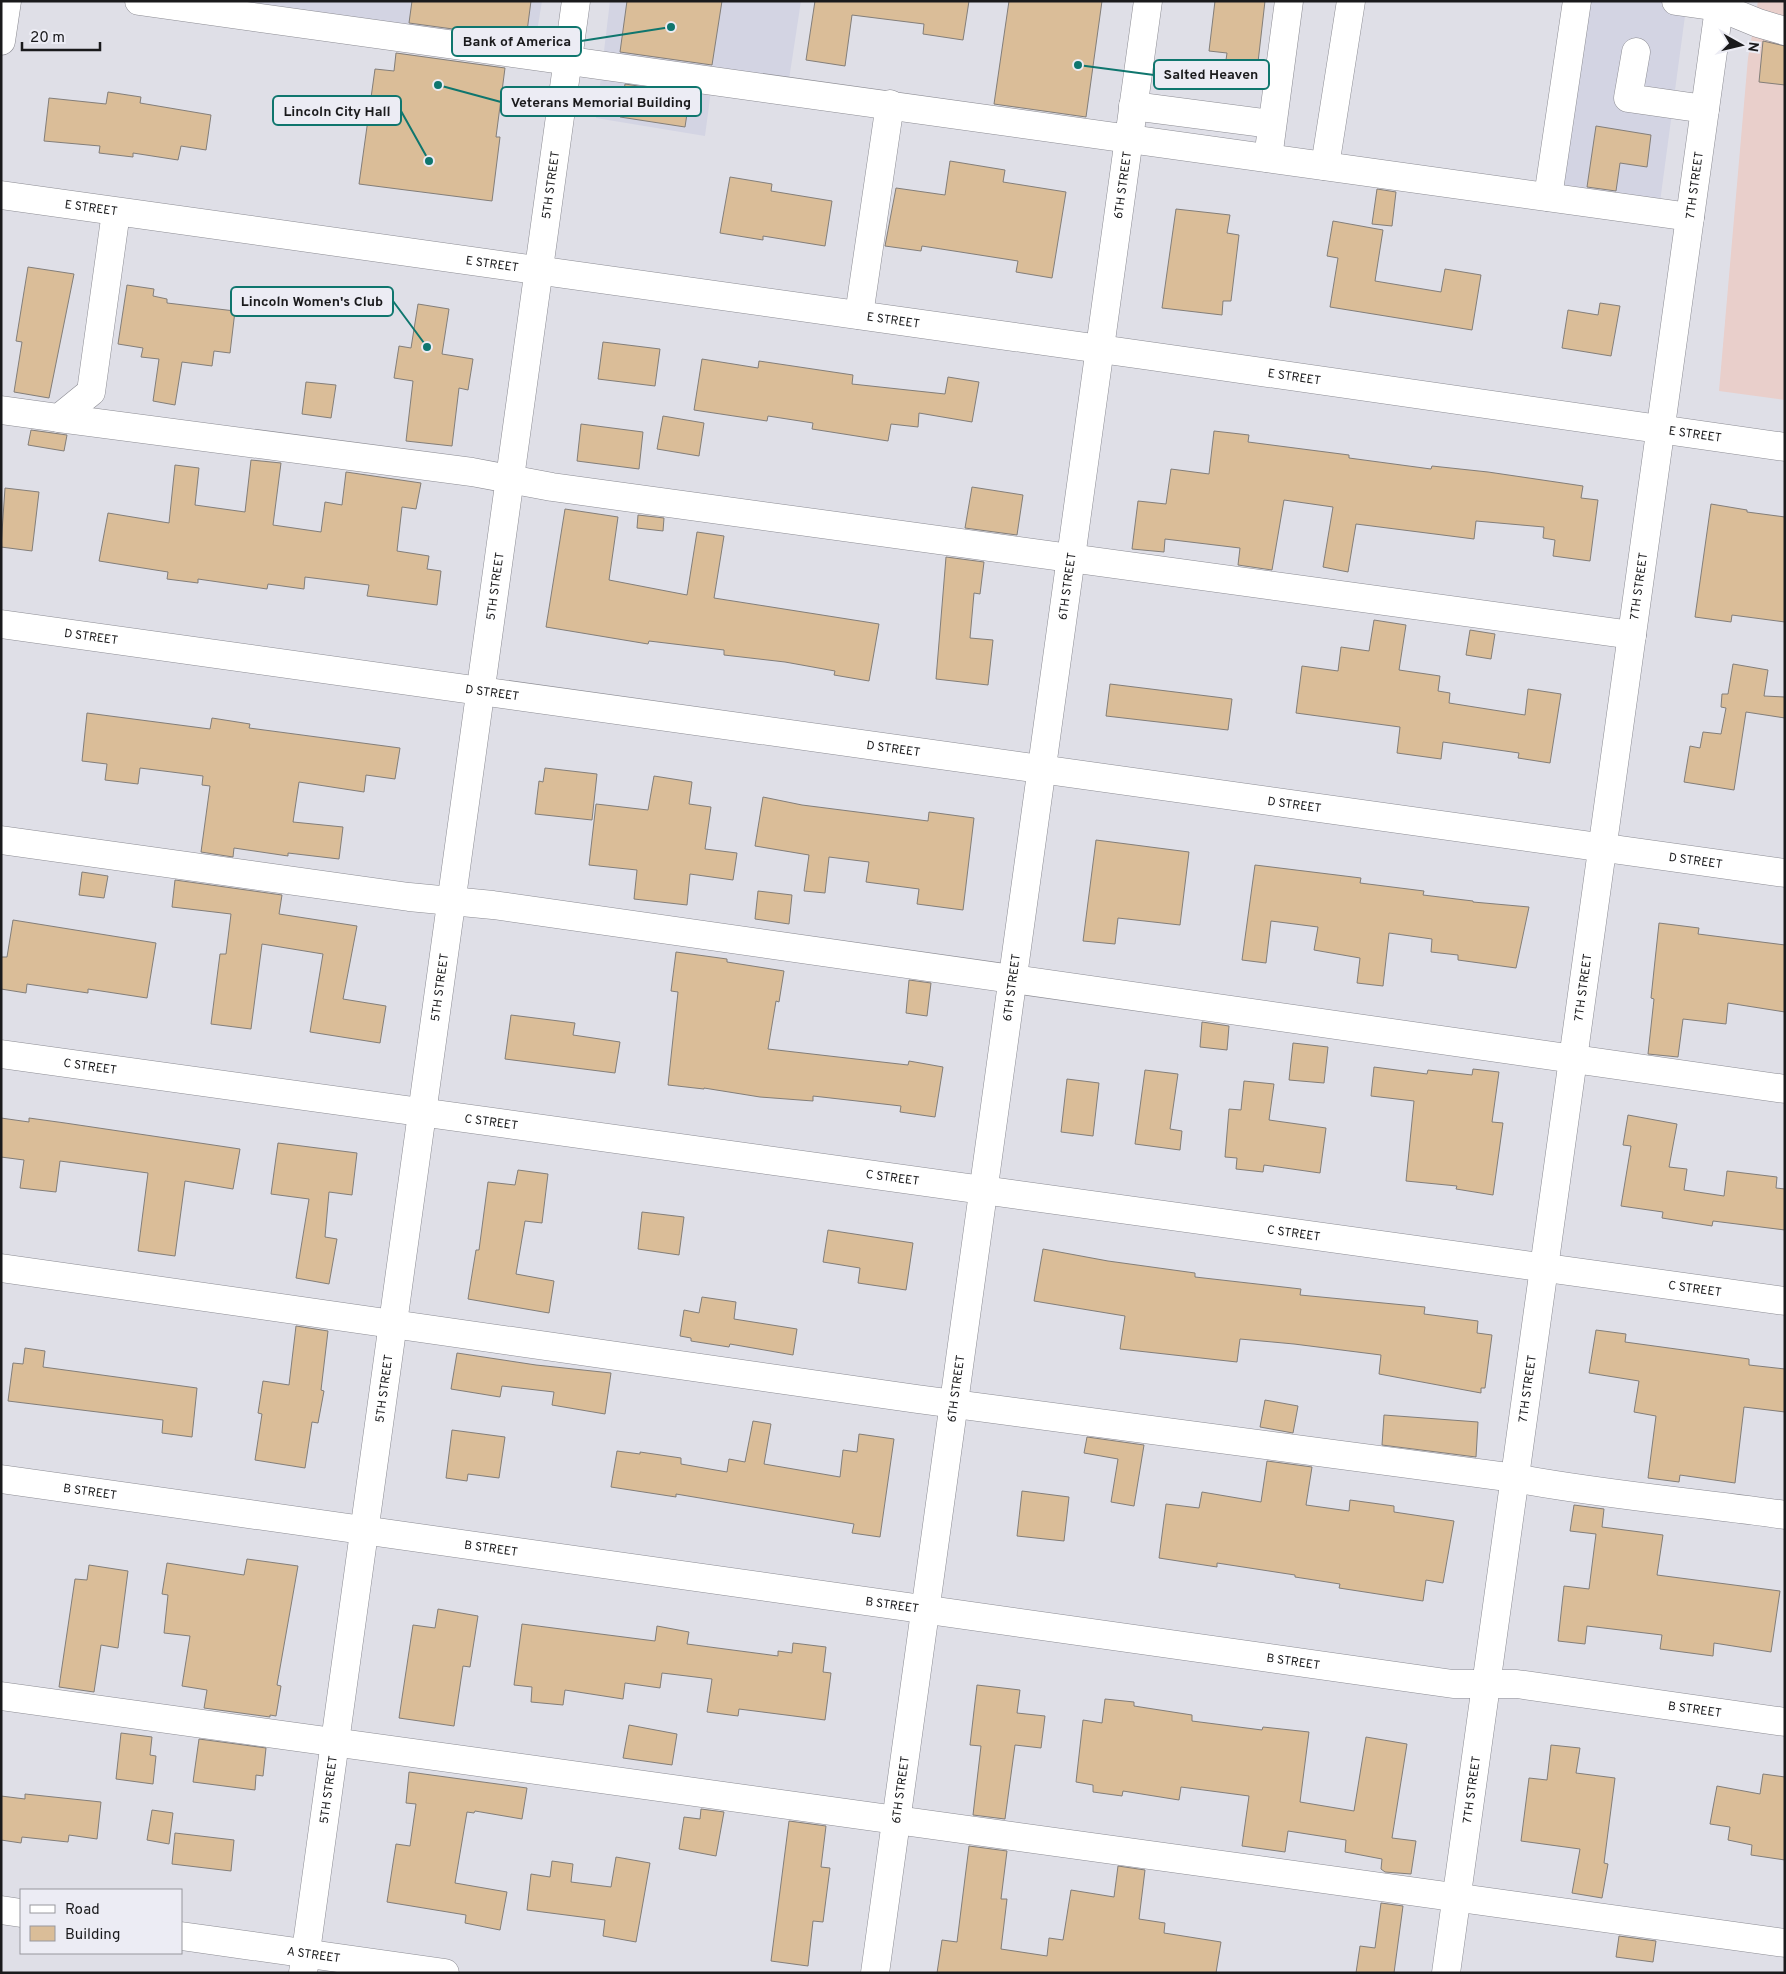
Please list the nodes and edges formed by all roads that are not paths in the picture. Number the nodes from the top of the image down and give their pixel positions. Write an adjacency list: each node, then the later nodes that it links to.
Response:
1 (7, 1): 11 (street)
2 (139, 1): 13 (street)
3 (576, 1): 13 (street, 5TH STREET)
4 (1148, 1): 15 (street, 6TH STREET)
5 (1289, 1): 17 (street)
6 (1351, 1): 20 (street)
7 (1577, 1): 22 (street)
8 (1676, 1): 9 (street)
9 (1720, 4): 10 (street); 16 (street, 7TH STREET)
10 (1785, 31)
11 (2, 34)
12 (1636, 52): 16 (street)
13 (568, 60): 14 (street); 25 (street, 5TH STREET)
14 (890, 104): 18 (street); 26 (street)
15 (1133, 106): 17 (street); 18 (street, 6TH STREET)
16 (1705, 109): 24 (street, 7TH STREET)
17 (1272, 124): 19 (street)
18 (1129, 138): 19 (street); 27 (street, 6TH STREET)
19 (1268, 158): 20 (street)
20 (1325, 166): 22 (street)
21 (1, 196): 23 (street, E STREET)
22 (1548, 197): 24 (street)
23 (116, 212): 25 (street, E STREET); 29 (street)
24 (1690, 216): 30 (street, 7TH STREET)
25 (539, 270): 26 (street, E STREET); 32 (street, 5TH STREET)
26 (859, 315): 27 (street, E STREET)
27 (1100, 348): 30 (street, E STREET); 33 (street, 6TH STREET)
28 (1, 410): 29 (street)
29 (59, 418): 32 (street)
30 (1660, 429): 31 (street, E STREET); 35 (street, 7TH STREET)
31 (1785, 447)
32 (510, 479): 33 (street); 36 (street, 5TH STREET)
33 (1070, 558): 35 (street); 37 (street, 6TH STREET)
34 (1, 624): 36 (street, D STREET)
35 (1632, 635): 39 (street, 7TH STREET)
36 (480, 691): 37 (street, D STREET); 41 (street, 5TH STREET)
37 (1041, 769): 39 (street, D STREET); 42 (street, 6TH STREET)
38 (1, 840): 41 (street)
39 (1602, 847): 40 (street, D STREET); 44 (street, 7TH STREET)
40 (1785, 873)
41 (451, 901): 42 (street); 46 (street, 5TH STREET)
42 (1012, 978): 44 (street); 47 (street, 6TH STREET)
43 (1, 1054): 46 (street, C STREET)
44 (1573, 1060): 45 (street); 49 (street, 7TH STREET)
45 (1785, 1089)
46 (422, 1112): 47 (street, C STREET); 51 (street, 5TH STREET)
47 (983, 1190): 49 (street, C STREET); 52 (street, 6TH STREET)
48 (1, 1268): 51 (street)
49 (1544, 1268): 50 (street, C STREET); 53 (street, 7TH STREET)
50 (1785, 1301)
51 (393, 1323): 52 (street); 56 (street, 5TH STREET)
52 (954, 1403): 53 (street); 57 (street, 6TH STREET)
53 (1515, 1478): 55 (street); 58 (street, 7TH STREET)
54 (1, 1480): 56 (street, B STREET)
55 (1785, 1515)
56 (364, 1530): 57 (street, B STREET); 61 (street, 5TH STREET)
57 (925, 1610): 58 (street, B STREET); 62 (street, 6TH STREET)
58 (1486, 1684): 60 (street, B STREET); 63 (street, 7TH STREET)
59 (1, 1696): 61 (street)
60 (1785, 1722)
61 (334, 1742): 62 (street); 68 (street, 5TH STREET)
62 (896, 1820): 63 (street); 70 (street, 6TH STREET)
63 (1456, 1899): 67 (street); 71 (street, 7TH STREET)
64 (1, 1910): 65 (street)
65 (20, 1913)
66 (182, 1936): 68 (street, A STREET)
67 (1785, 1943)
68 (304, 1963): 69 (street, A STREET)
69 (445, 1973)
70 (874, 1973)
71 (1446, 1973)

